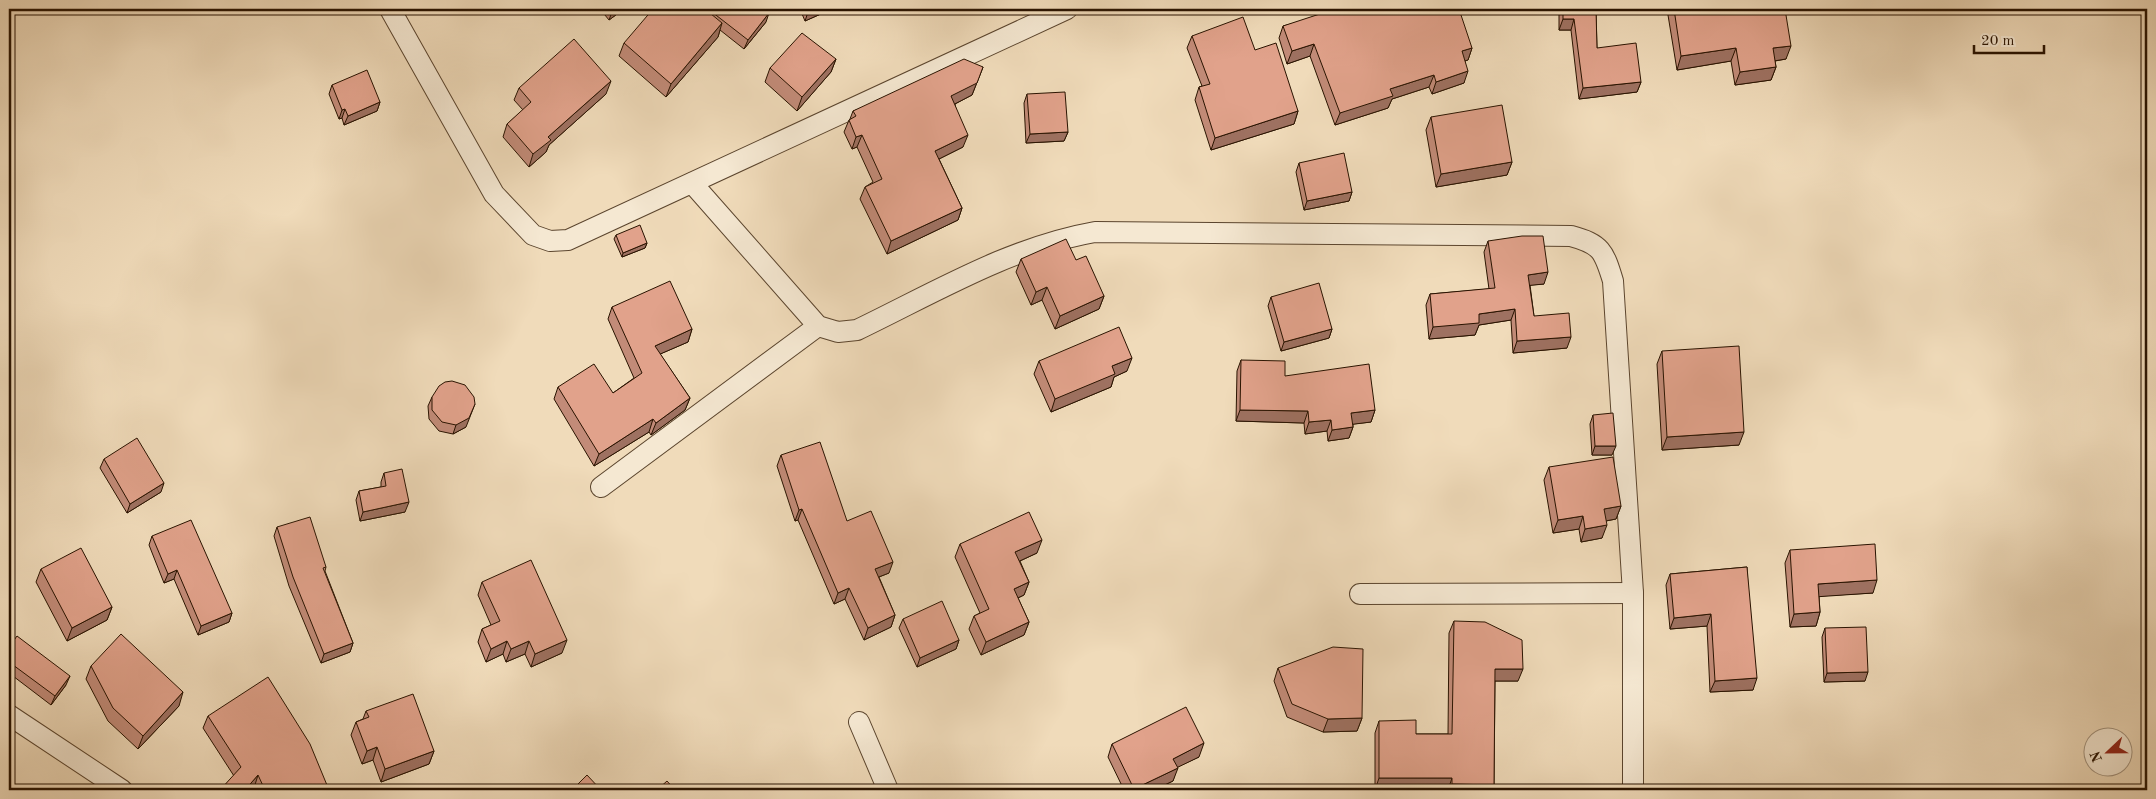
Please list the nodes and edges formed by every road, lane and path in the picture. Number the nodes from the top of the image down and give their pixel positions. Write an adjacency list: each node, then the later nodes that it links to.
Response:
1 (390, 9): 3 (street)
2 (1067, 9): 3 (street)
3 (692, 182): 4 (street)
4 (818, 326): 5 (street); 6 (street)
5 (601, 487)
6 (1633, 593): 7 (street); 12 (street)
7 (1360, 594)
8 (9, 715): 10 (street)
9 (859, 722): 11 (street)
10 (122, 790)
11 (888, 790)
12 (1633, 790)

